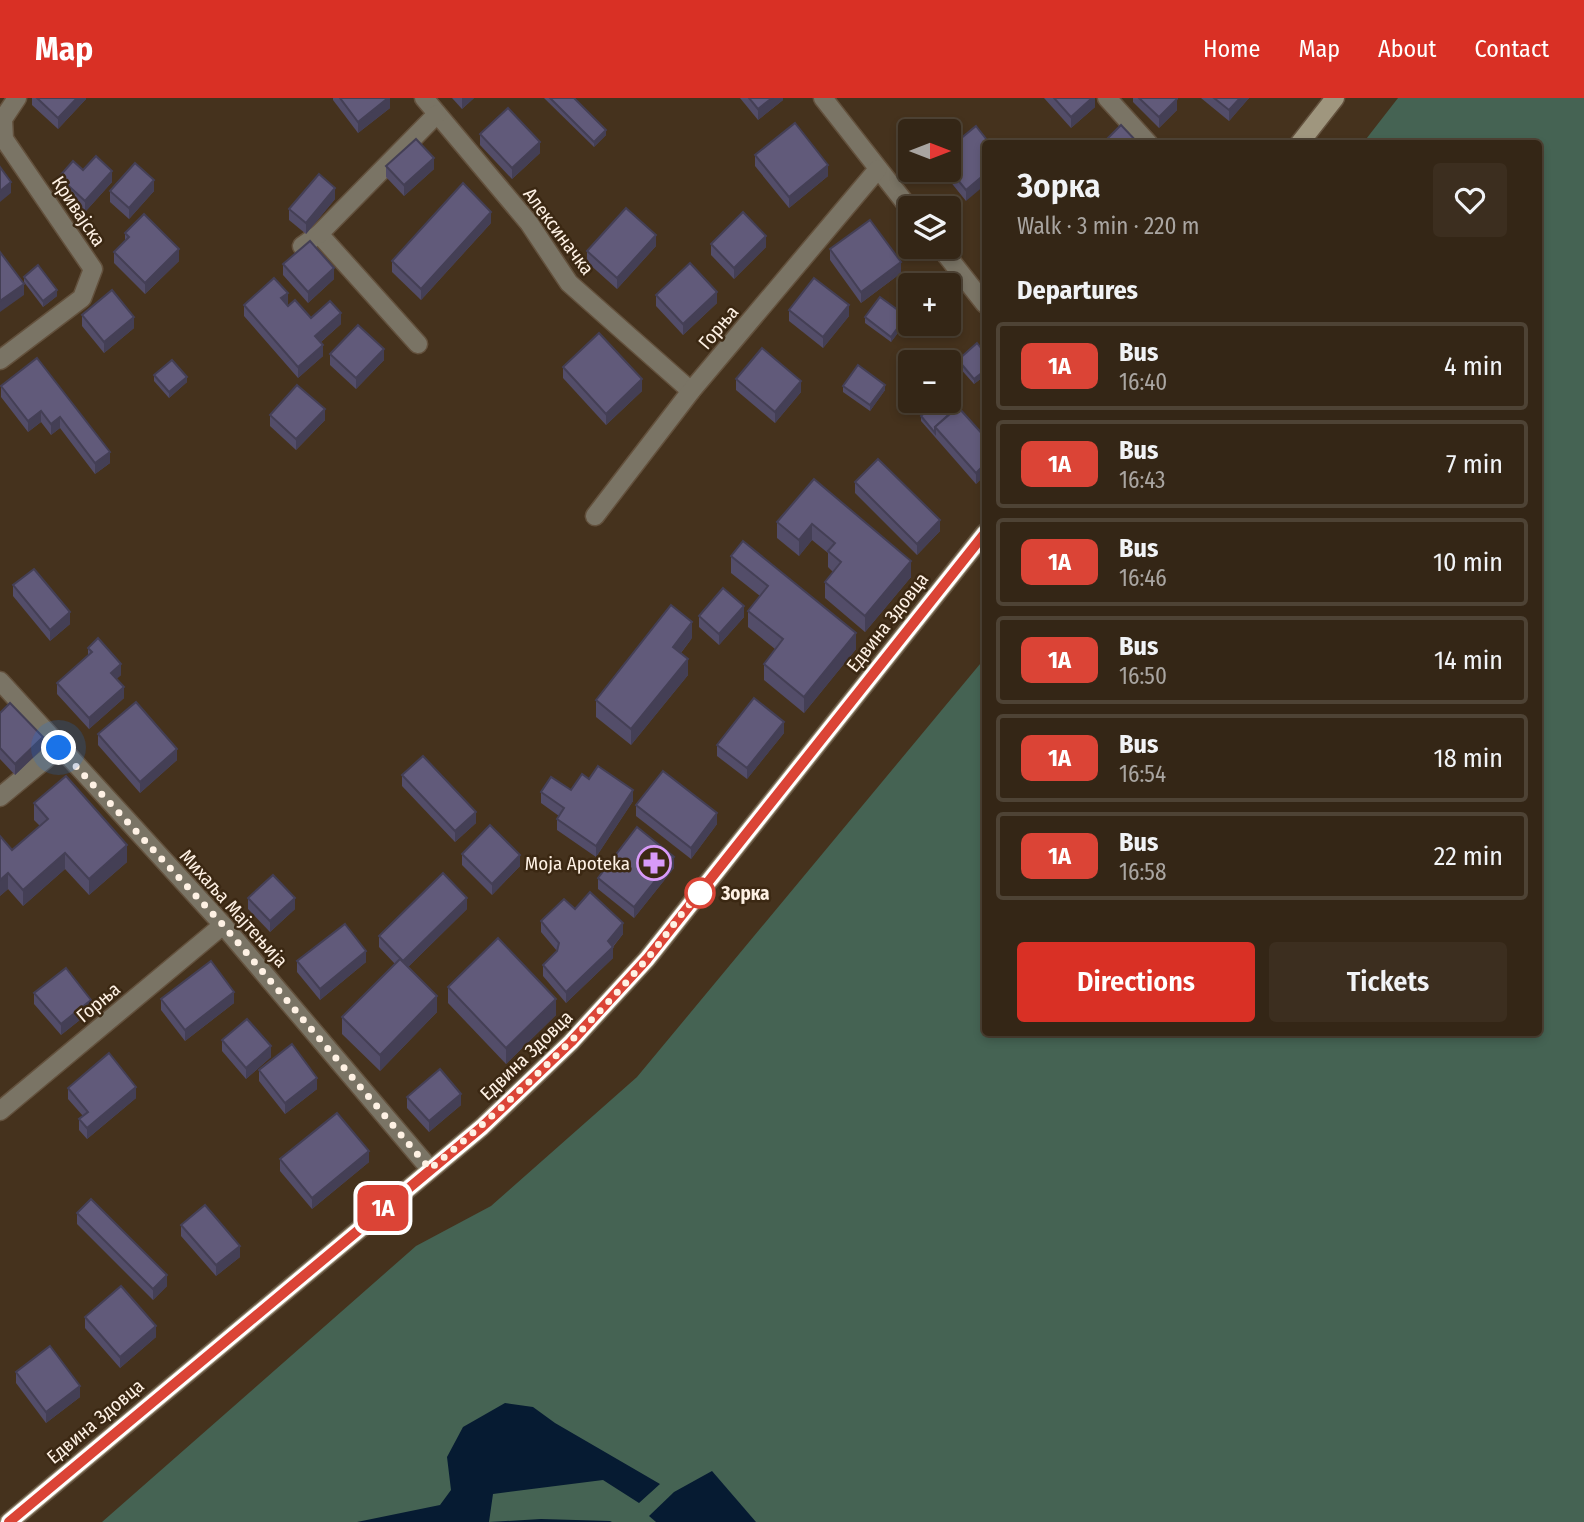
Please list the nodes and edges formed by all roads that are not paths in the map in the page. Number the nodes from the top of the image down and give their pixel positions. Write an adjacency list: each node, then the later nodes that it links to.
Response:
1 (17, 98): 16 (street, Кривајска)
2 (424, 98): 6 (street, Алексиначка)
3 (823, 98): 9 (street)
4 (1107, 98): 7 (street)
5 (1335, 98): 8 (main road)
6 (437, 114): 11 (street); 17 (street, Алексиначка)
7 (1145, 140)
8 (1302, 140)
9 (878, 169): 10 (street); 17 (street, Горња)
10 (900, 196)
11 (319, 234): 12 (street); 15 (street)
12 (302, 246)
13 (949, 259): 14 (street)
14 (982, 300)
15 (418, 344)
16 (0, 360)
17 (691, 391): 18 (street, Горња)
18 (595, 516)
19 (982, 537): 25 (main road, Едвина Здовца)
20 (0, 681): 21 (street, Михаља Мајтењија)
21 (59, 748): 22 (street); 23 (street, Михаља Мајтењија)
22 (0, 796)
23 (223, 925): 24 (street, Горња); 25 (street, Михаља Мајтењија)
24 (0, 1111)
25 (430, 1169): 26 (main road, Едвина Здовца)
26 (9, 1522)

